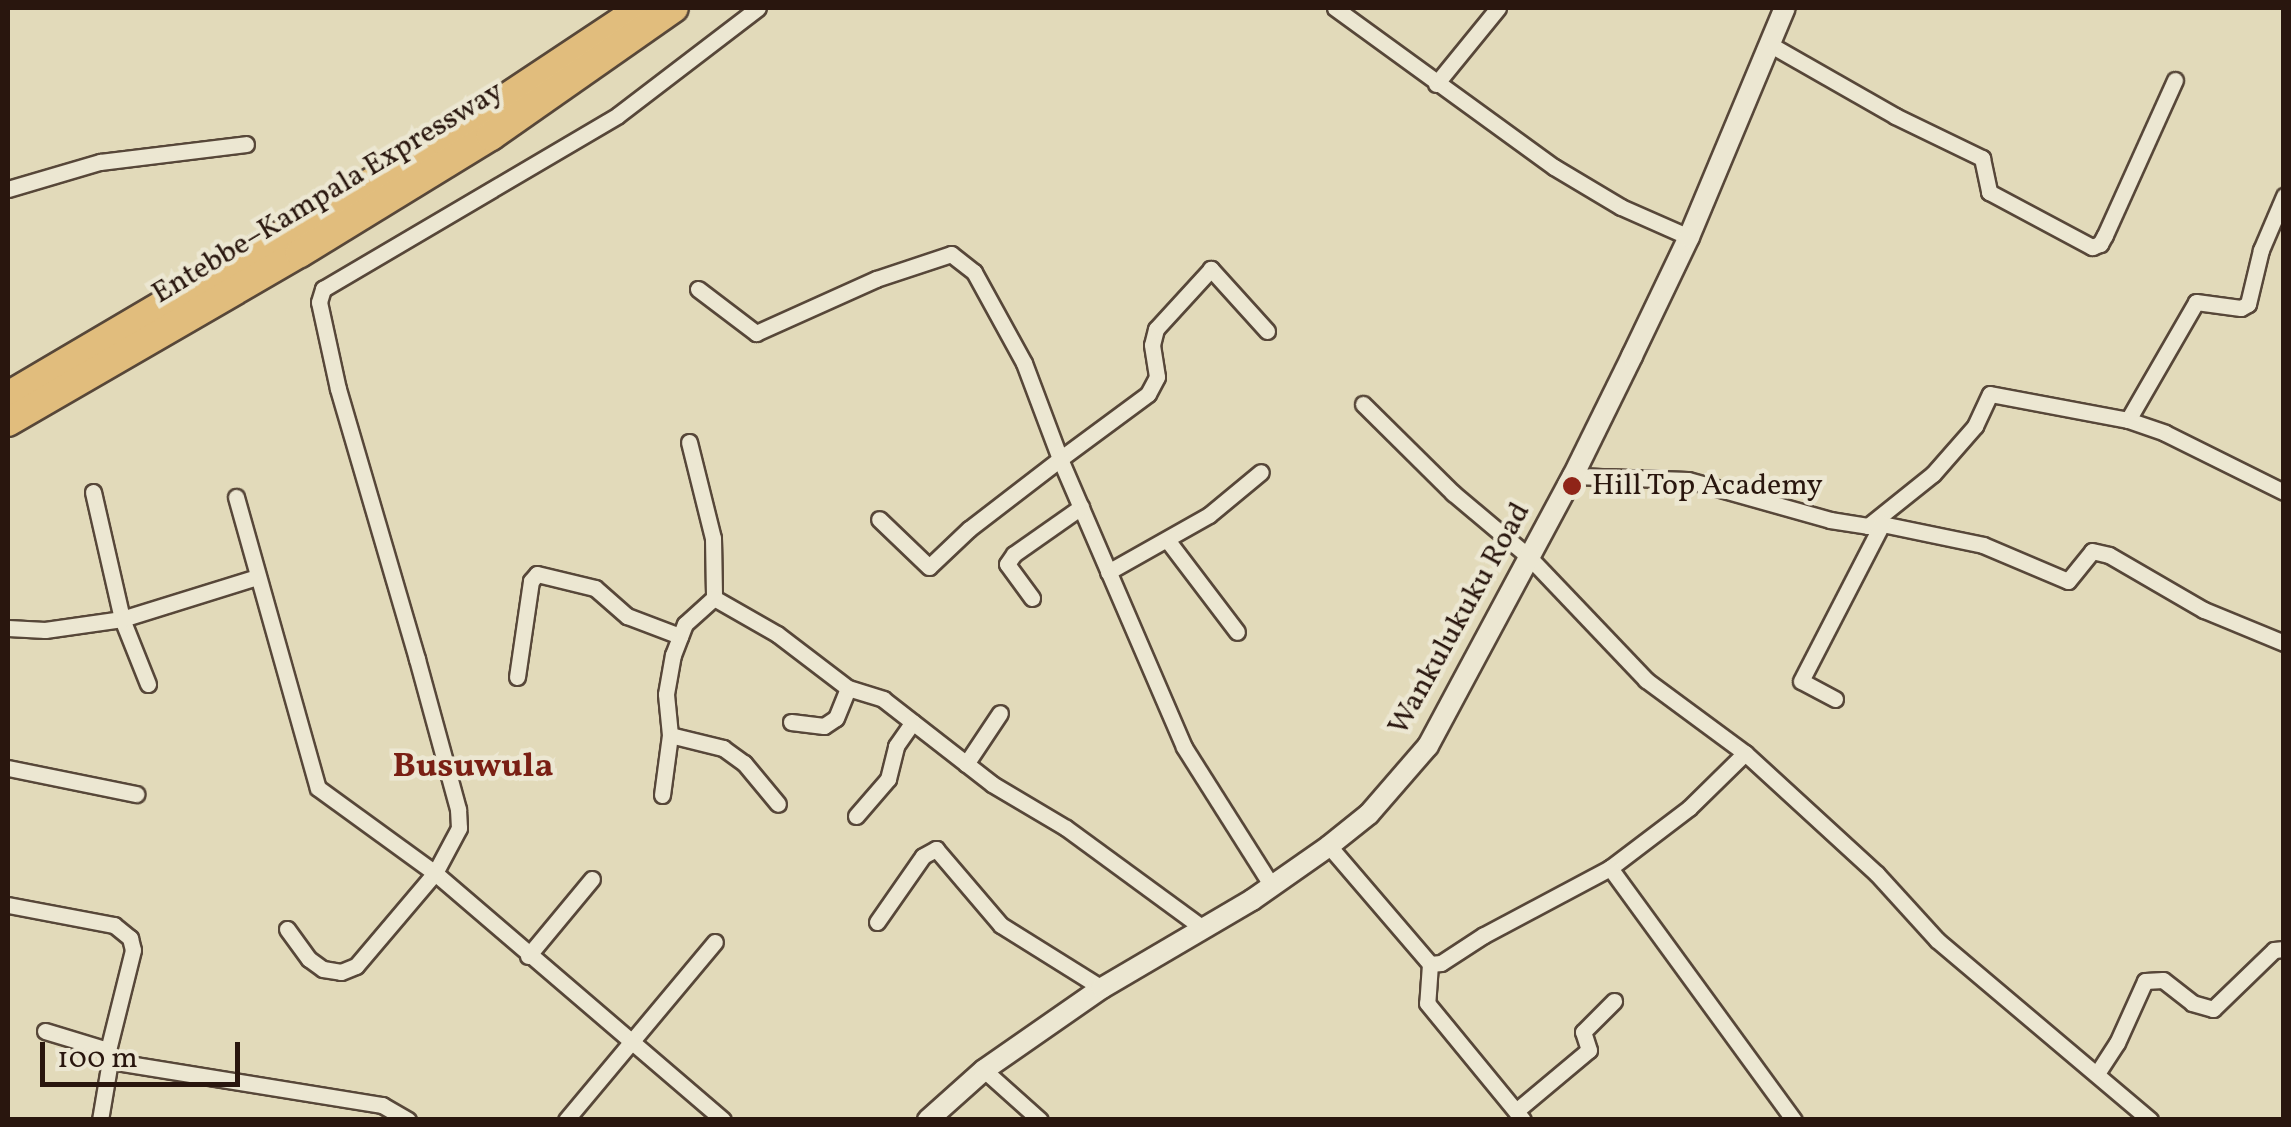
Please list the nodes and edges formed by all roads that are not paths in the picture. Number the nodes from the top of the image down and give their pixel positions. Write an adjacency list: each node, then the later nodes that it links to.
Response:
1 (642, 8): 16 (highway, Entebbe–Kampala Expressway)
2 (674, 8): 19 (highway, Entebbe–Kampala Expressway)
3 (758, 8): 58 (street)
4 (1336, 8): 9 (street)
5 (1498, 8): 9 (street)
6 (1785, 8): 7 (main road, Wankulukuku Road)
7 (1769, 44): 8 (street); 13 (main road, Wankulukuku Road)
8 (2175, 80)
9 (1436, 84): 13 (street)
10 (246, 144): 11 (street)
11 (8, 190)
12 (2284, 196): 18 (street)
13 (1689, 237): 23 (main road, Wankulukuku Road)
14 (698, 289): 21 (street)
15 (1267, 331): 21 (street)
16 (8, 396)
17 (1363, 404): 31 (street)
18 (2128, 420): 25 (street); 29 (street)
19 (8, 422)
20 (689, 442): 34 (street)
21 (1060, 459): 27 (street); 28 (street)
22 (1260, 472): 30 (street)
23 (1573, 476): 29 (street); 31 (main road, Wankulukuku Road)
24 (93, 492): 36 (street)
25 (2284, 492)
26 (236, 497): 33 (street)
27 (1080, 507): 32 (street); 35 (street)
28 (879, 519)
29 (1875, 525): 40 (street); 44 (street)
30 (1168, 541): 32 (street); 38 (street)
31 (1529, 557): 49 (street); 56 (main road, Wankulukuku Road)
32 (1108, 572): 60 (street)
33 (258, 577): 36 (street); 58 (street)
34 (714, 598): 39 (street); 43 (street)
35 (1032, 598)
36 (122, 619): 37 (street); 42 (street)
37 (8, 628)
38 (1237, 632)
39 (680, 636): 41 (street); 48 (street)
40 (2284, 643)
41 (517, 677)
42 (148, 684)
43 (848, 688): 46 (street); 47 (street)
44 (1836, 699)
45 (1000, 713): 50 (street)
46 (792, 722)
47 (913, 722): 50 (street); 55 (street)
48 (670, 735): 53 (street); 54 (street)
49 (1745, 754): 57 (street); 75 (street)
50 (966, 764): 64 (street)
51 (8, 768): 52 (street)
52 (136, 794)
53 (662, 795)
54 (778, 804)
55 (856, 816)
56 (1329, 846): 60 (main road, Wankulukuku Road); 68 (street)
57 (1610, 868): 68 (street); 84 (street)
58 (435, 873): 63 (street); 67 (street)
59 (592, 880): 67 (street)
60 (1272, 886): 64 (main road, Wankulukuku Road)
61 (8, 905): 73 (street)
62 (877, 922): 69 (street)
63 (286, 929)
64 (1204, 929): 69 (main road, Wankulukuku Road)
65 (715, 942): 72 (street)
66 (2284, 949): 75 (street)
67 (528, 956): 72 (street)
68 (1430, 964): 77 (street)
69 (1102, 988): 74 (main road, Wankulukuku Road)
70 (1614, 1001): 77 (street)
71 (45, 1031): 73 (street)
72 (632, 1045): 80 (street); 81 (street)
73 (109, 1055): 78 (street); 79 (street)
74 (984, 1070): 82 (main road, Wankulukuku Road); 83 (street)
75 (2098, 1072): 76 (street)
76 (2132, 1113): 85 (street)
77 (1520, 1115)
78 (100, 1120)
79 (408, 1120)
80 (566, 1120)
81 (723, 1120)
82 (928, 1120)
83 (1040, 1120)
84 (1794, 1120)
85 (2150, 1120)

